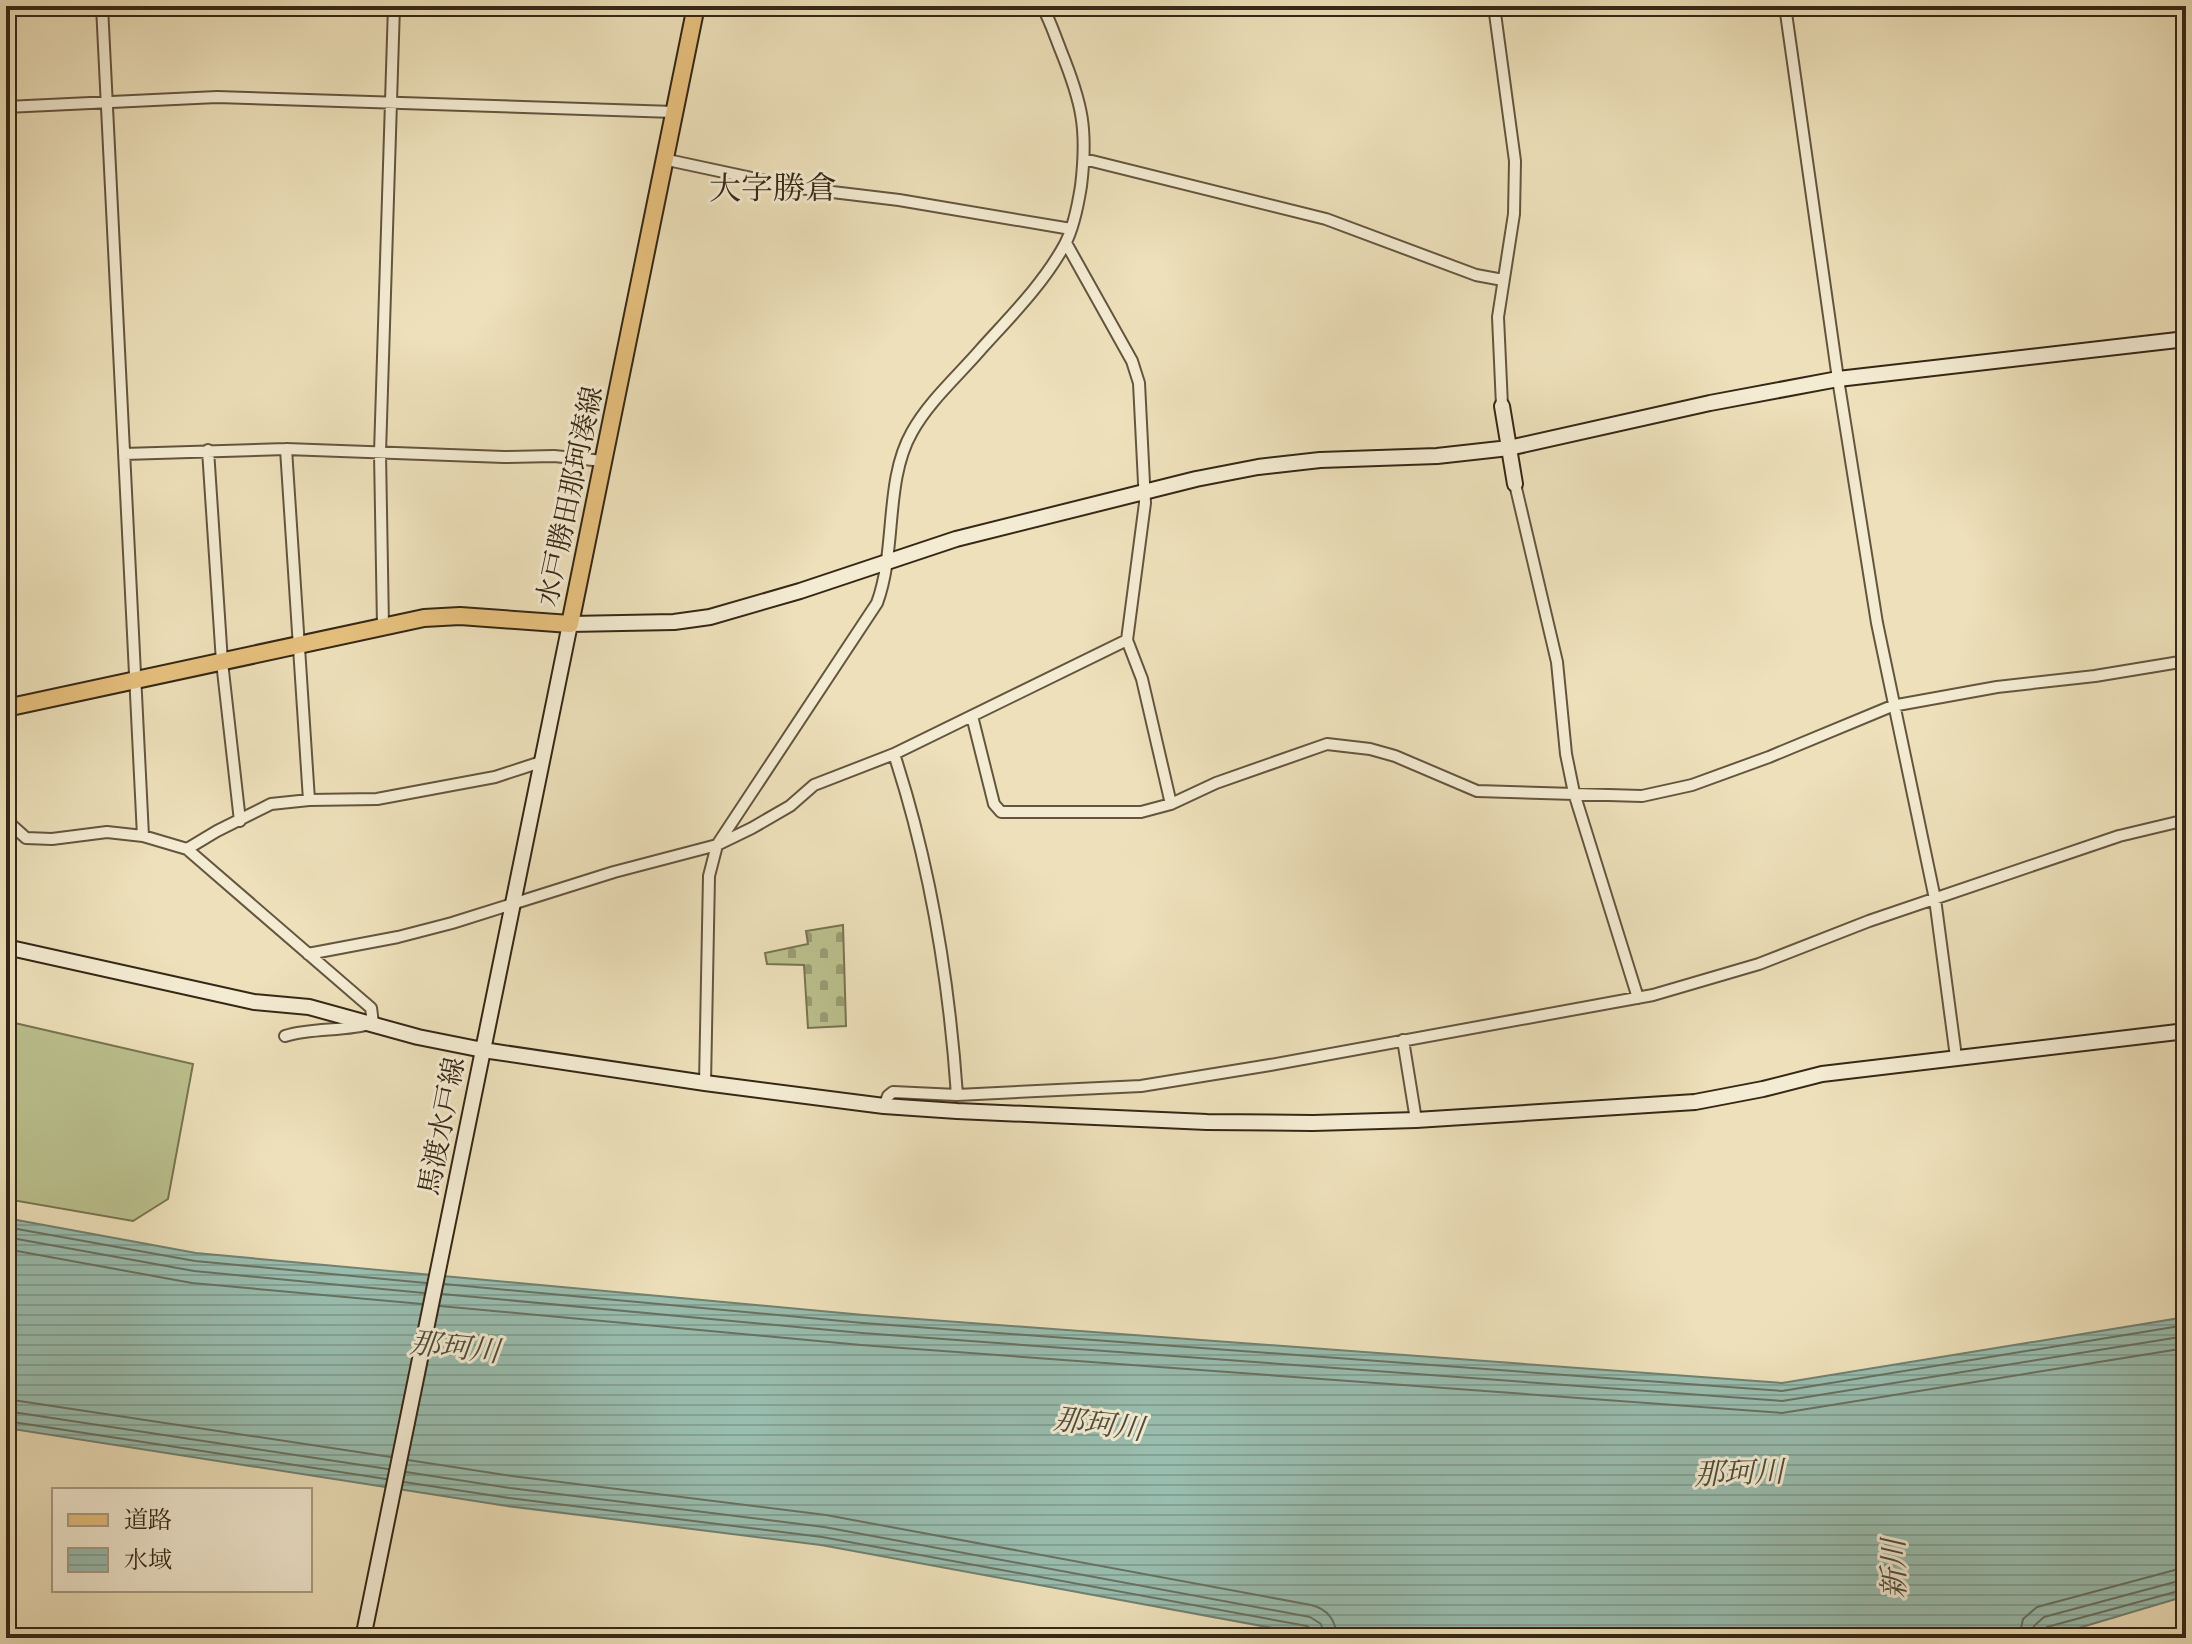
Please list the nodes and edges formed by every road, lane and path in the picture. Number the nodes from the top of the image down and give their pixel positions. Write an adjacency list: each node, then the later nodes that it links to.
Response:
1 (102, 6): 7 (street)
2 (394, 6): 8 (street)
3 (696, 6): 10 (main road, 水戸勝田那珂湊線)
4 (1042, 6): 12 (street)
5 (1494, 6): 15 (street)
6 (1785, 6): 17 (street)
7 (106, 101): 8 (street); 9 (street); 23 (street)
8 (391, 101): 10 (street); 22 (street)
9 (6, 107)
10 (674, 112): 11 (main road, 水戸勝田那珂湊線)
11 (663, 159): 13 (street); 24 (main road, 水戸勝田那珂湊線)
12 (1084, 159): 13 (street); 15 (street)
13 (1071, 229): 14 (street)
14 (1066, 243): 26 (street); 27 (street)
15 (1503, 280): 18 (street)
16 (2186, 339): 17 (street)
17 (1838, 379): 19 (street); 35 (street)
18 (1502, 406): 19 (street)
19 (1509, 448): 25 (street); 26 (street)
20 (286, 449): 21 (street); 22 (street); 31 (street)
21 (208, 450): 23 (street); 33 (street)
22 (380, 453): 24 (street); 29 (street)
23 (124, 454): 34 (street)
24 (603, 461): 28 (main road, 水戸勝田那珂湊線)
25 (1515, 484): 40 (street)
26 (1144, 490): 27 (street); 30 (street)
27 (888, 561): 28 (street); 47 (street)
28 (570, 624): 29 (main road, 水戸勝田那珂湊線); 39 (street, 馬渡水戸線)
29 (383, 626): 31 (main road, 水戸勝田那珂湊線)
30 (1127, 640): 37 (street); 42 (street)
31 (297, 645): 33 (main road, 水戸勝田那珂湊線); 41 (street)
32 (2186, 661): 35 (street)
33 (222, 662): 34 (main road, 水戸勝田那珂湊線); 45 (street)
34 (134, 681): 36 (main road, 水戸勝田那珂湊線); 46 (street)
35 (1892, 706): 40 (street); 49 (street)
36 (6, 708)
37 (972, 716): 38 (street); 42 (street)
38 (894, 754): 47 (street); 61 (street)
39 (541, 762): 41 (street); 50 (street, 馬渡水戸線)
40 (1574, 793): 42 (street); 53 (street)
41 (309, 800): 45 (street)
42 (1171, 804)
43 (6, 820): 46 (street)
44 (2186, 820): 49 (street)
45 (240, 821): 48 (street)
46 (143, 836): 48 (street)
47 (717, 845): 50 (street); 60 (street)
48 (187, 849): 52 (street)
49 (1935, 899): 53 (street); 59 (street)
50 (512, 904): 52 (street); 58 (street, 馬渡水戸線)
51 (6, 947): 54 (street)
52 (308, 954): 54 (street)
53 (1638, 998): 57 (street)
54 (373, 1023): 56 (street); 58 (street)
55 (2186, 1031): 59 (street)
56 (285, 1036)
57 (1403, 1040): 61 (street); 63 (street)
58 (483, 1050): 60 (street); 64 (street, 馬渡水戸線)
59 (1956, 1057): 63 (street)
60 (705, 1083): 62 (street)
61 (957, 1095): 62 (street)
62 (884, 1106): 63 (street)
63 (1416, 1120)
64 (363, 1638)

